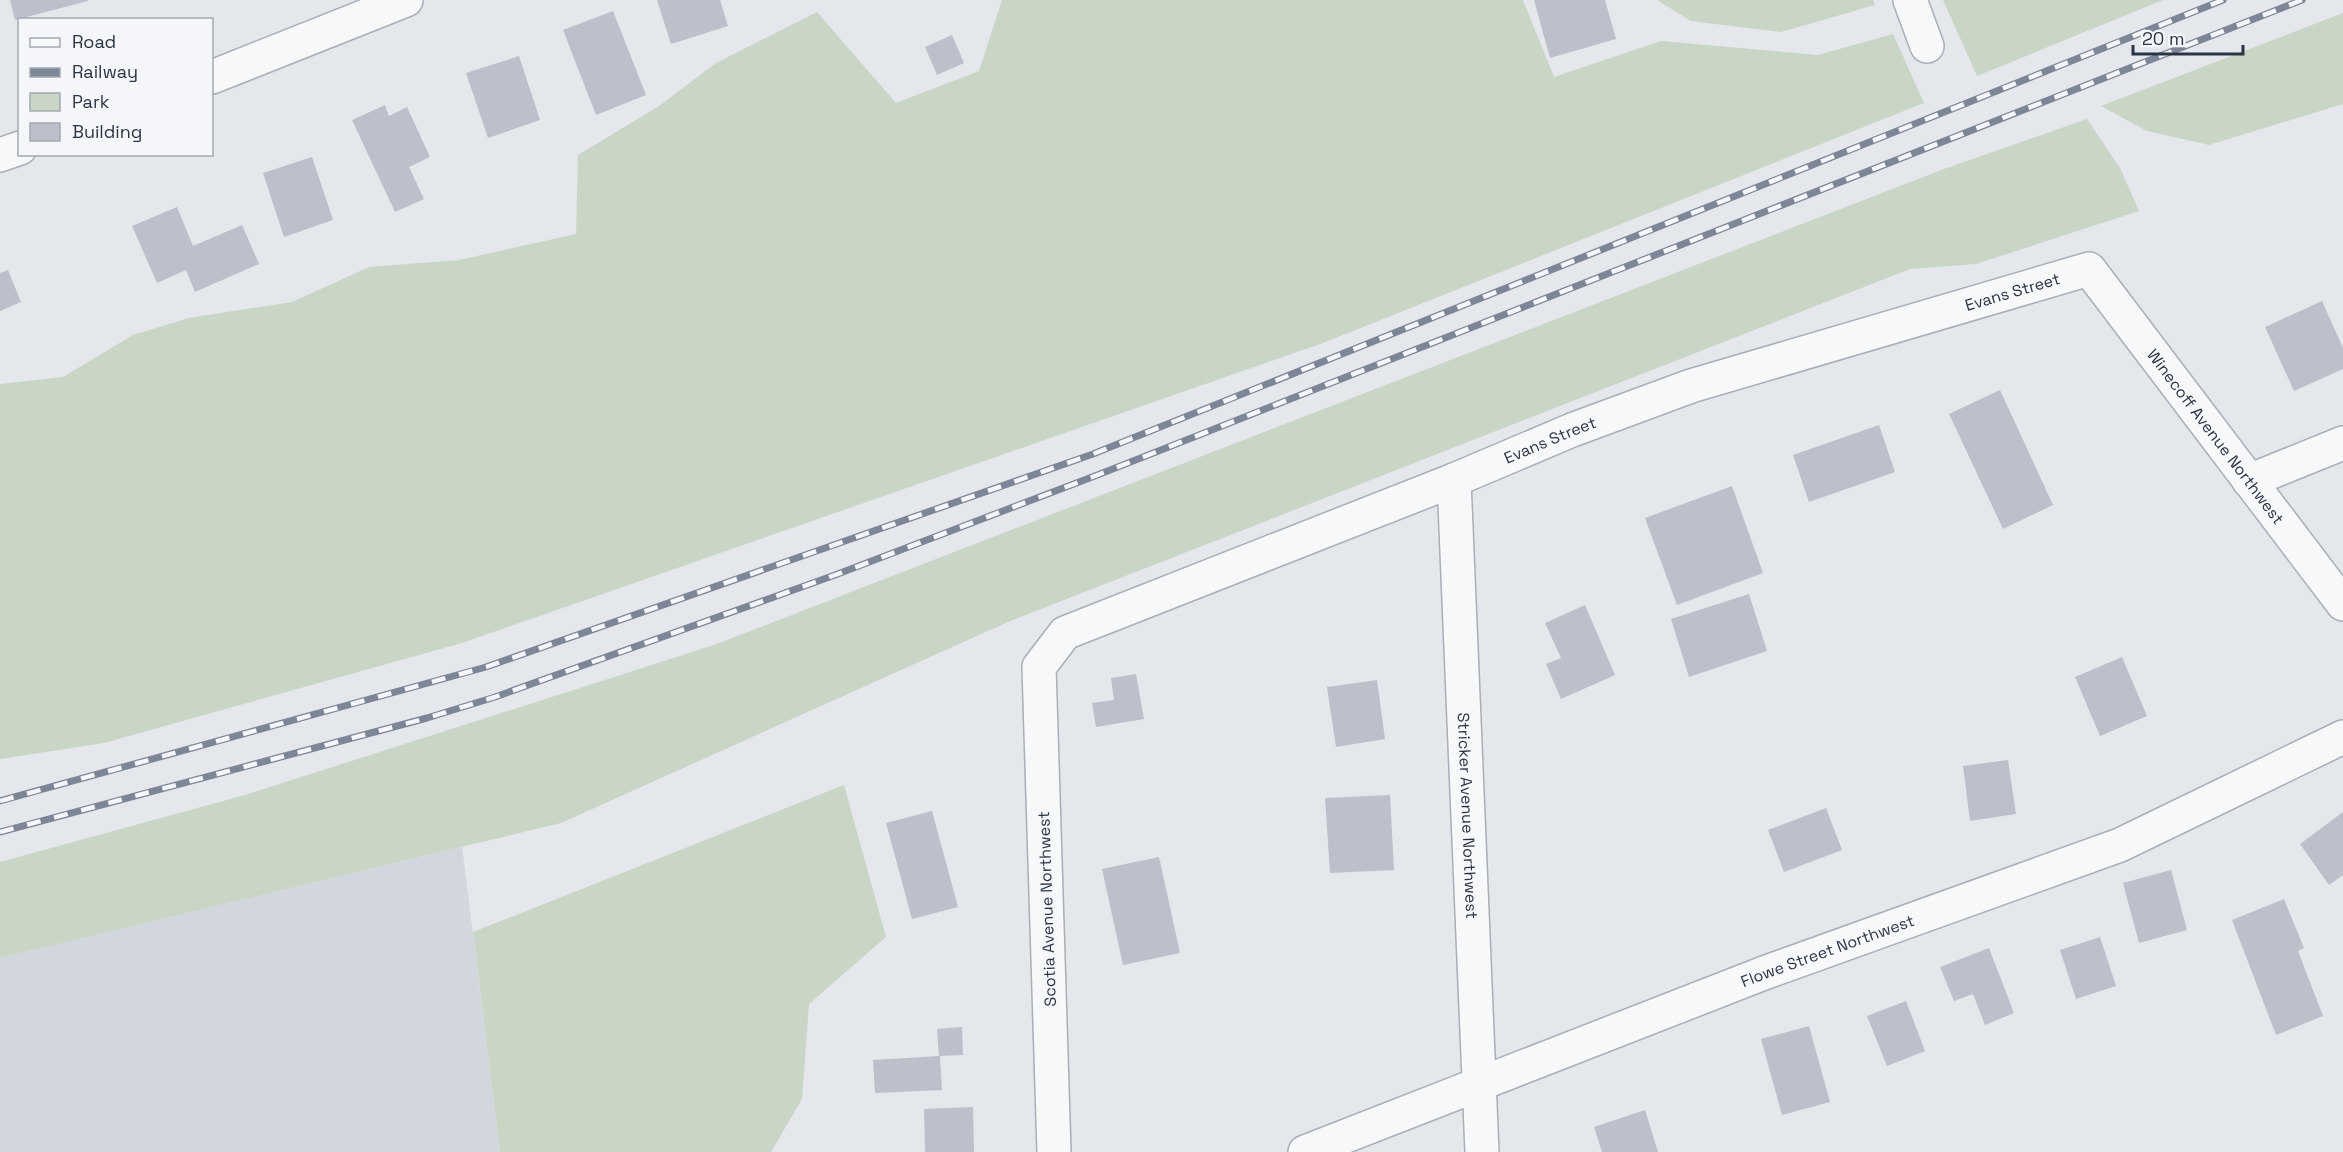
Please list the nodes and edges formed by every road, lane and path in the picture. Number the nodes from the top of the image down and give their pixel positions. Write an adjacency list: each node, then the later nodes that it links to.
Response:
1 (406, 0): 4 (street)
2 (1910, 0): 3 (street)
3 (1927, 46)
4 (213, 77)
5 (18, 149): 6 (street)
6 (0, 155)
7 (2089, 269): 9 (street, Evans Street); 10 (street, Winecoff Avenue Northwest)
8 (2343, 443): 10 (street)
9 (1454, 480): 12 (street, Evans Street); 14 (street, Stricker Avenue Northwest)
10 (2249, 481): 11 (street, Winecoff Avenue Northwest)
11 (2343, 604)
12 (1040, 667): 15 (street, Scotia Avenue Northwest)
13 (2343, 737): 14 (street, Flowe Street Northwest)
14 (1480, 1085): 16 (street, Flowe Street Northwest); 17 (street, Stricker Avenue Northwest)
15 (1054, 1152)
16 (1305, 1152)
17 (1482, 1152)

